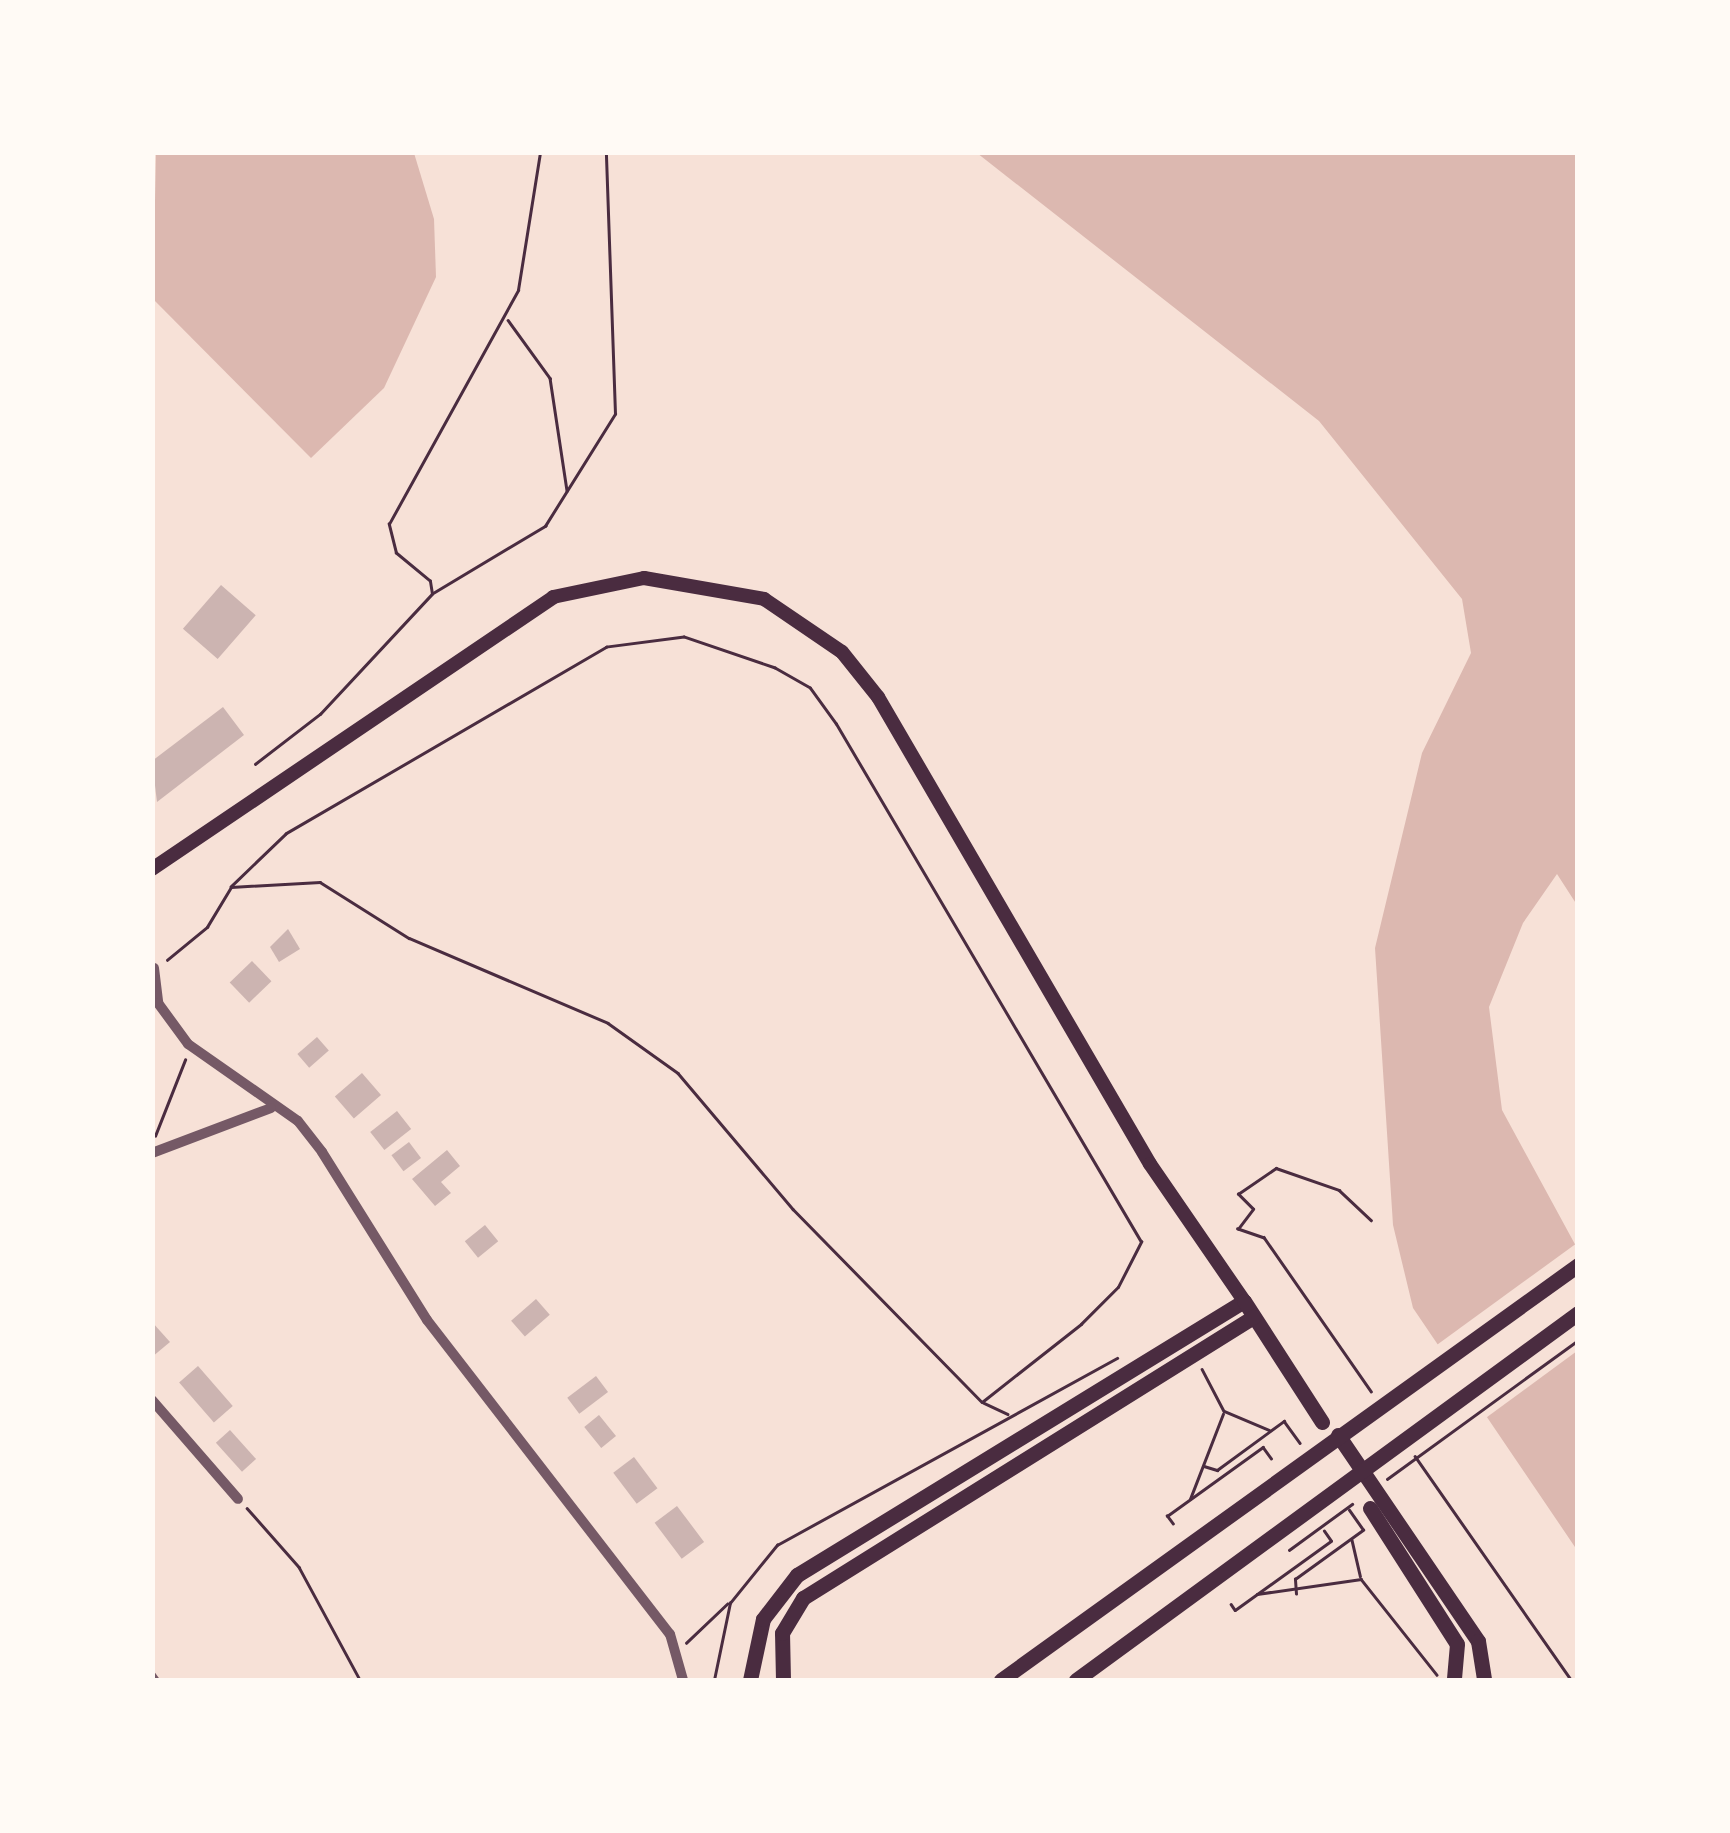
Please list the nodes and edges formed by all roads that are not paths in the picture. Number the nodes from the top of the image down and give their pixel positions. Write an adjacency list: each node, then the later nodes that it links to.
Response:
1 (152, 868): 6 (main road)
2 (154, 968): 3 (street)
3 (271, 1108): 4 (street); 17 (street)
4 (152, 1153)
5 (1578, 1266): 20 (main road)
6 (1244, 1300): 8 (main road); 18 (main road)
7 (1578, 1313): 21 (main road)
8 (1253, 1317): 10 (main road); 19 (main road)
9 (152, 1400): 12 (street)
10 (1322, 1422)
11 (1338, 1435): 15 (main road)
12 (238, 1499)
13 (1369, 1500): 22 (main road)
14 (152, 1673): 16 (lane)
15 (1489, 1676)
16 (157, 1680)
17 (683, 1680)
18 (750, 1680)
19 (783, 1680)
20 (1001, 1680)
21 (1076, 1680)
22 (1454, 1680)

